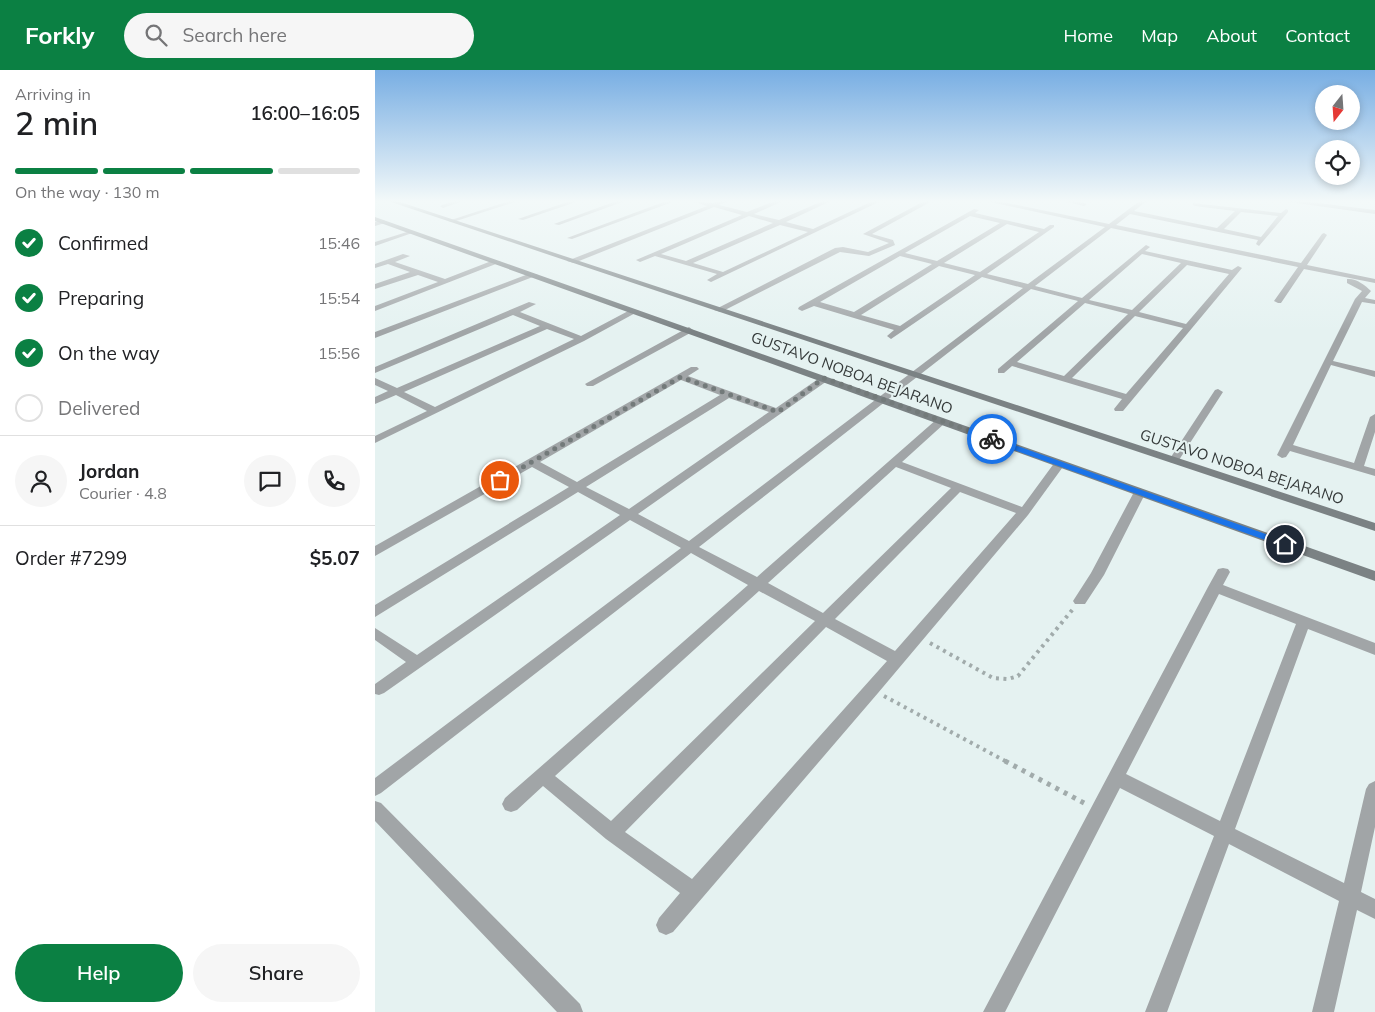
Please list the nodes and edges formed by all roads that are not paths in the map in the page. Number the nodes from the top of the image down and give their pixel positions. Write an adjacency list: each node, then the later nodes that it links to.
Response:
1 (445, 244): 20 (street, GUSTAVO NOBOA BEJARANO)
2 (520, 244): 18 (street, GUSTAVO NOBOA BEJARANO)
3 (614, 244): 18 (street)
4 (677, 244): 14 (street)
5 (729, 244): 22 (street)
6 (786, 244): 27 (street)
7 (893, 244): 43 (street)
8 (917, 244): 15 (street)
9 (970, 244): 23 (street)
10 (1026, 244): 28 (street)
11 (1086, 244): 34 (street)
12 (1195, 244): 25 (street)
13 (1318, 244): 25 (street)
14 (654, 254): 17 (street); 22 (street)
15 (900, 254): 23 (street); 39 (street)
16 (406, 256): 19 (street)
17 (640, 260)
18 (571, 261): 43 (street, GUSTAVO NOBOA BEJARANO)
19 (388, 262): 24 (street); 26 (street)
20 (497, 262): 29 (street, GUSTAVO NOBOA BEJARANO); 32 (street)
21 (1186, 262): 36 (street); 46 (street); 49 (street)
22 (687, 263): 27 (street)
23 (938, 264): 28 (street); 47 (street)
24 (375, 266)
25 (1303, 267): 31 (street); 35 (street); 37 (street)
26 (416, 273): 32 (street); 33 (street)
27 (723, 274): 30 (street)
28 (979, 274): 34 (street); 50 (street)
29 (534, 275): 44 (street, GUSTAVO NOBOA BEJARANO); 52 (street)
30 (711, 280)
31 (1375, 281)
32 (445, 282): 41 (street)
33 (375, 287)
34 (1029, 287): 36 (street); 60 (street)
35 (1359, 299): 38 (street); 55 (street)
36 (1081, 300): 46 (street); 56 (street)
37 (1278, 301)
38 (1375, 302)
39 (814, 303): 42 (street); 47 (street)
40 (532, 304): 45 (street)
41 (375, 309)
42 (802, 309)
43 (718, 310): 60 (street, GUSTAVO NOBOA BEJARANO)
44 (635, 311): 51 (street, GUSTAVO NOBOA BEJARANO); 54 (street)
45 (513, 312): 48 (street); 58 (street)
46 (1132, 313): 49 (street); 64 (street)
47 (855, 315): 50 (street)
48 (548, 325): 54 (street); 67 (street)
49 (1188, 327): 70 (street)
50 (901, 329): 53 (street)
51 (689, 330): 63 (street, GUSTAVO NOBOA BEJARANO); 66 (street)
52 (375, 335)
53 (891, 336)
54 (581, 339): 74 (street)
55 (1328, 362): 61 (street); 83 (street)
56 (1010, 363): 59 (street); 64 (street)
57 (694, 369): 62 (street)
58 (375, 370)
59 (1001, 370)
60 (913, 374): 71 (street); 79 (street, GUSTAVO NOBOA BEJARANO)
61 (1375, 374)
62 (681, 377): 69 (street); 80 (street)
63 (824, 378): 71 (street, GUSTAVO NOBOA BEJARANO); 75 (street)
64 (1066, 379): 70 (street)
65 (375, 380): 67 (street)
66 (590, 384)
67 (397, 392): 72 (street); 74 (street)
68 (1218, 392): 79 (street)
69 (728, 394): 75 (street); 85 (street)
70 (1128, 398): 73 (street)
71 (883, 400): 77 (street, GUSTAVO NOBOA BEJARANO); 91 (street)
72 (375, 401)
73 (1119, 409)
74 (435, 411): 78 (street)
75 (778, 412): 89 (street)
76 (1375, 417): 83 (street)
77 (941, 421): 81 (street); 82 (street, GUSTAVO NOBOA BEJARANO)
78 (375, 440)
79 (1174, 460): 90 (street, GUSTAVO NOBOA BEJARANO)
80 (532, 462): 85 (street); 92 (street)
81 (896, 463): 86 (street); 94 (street)
82 (1059, 464): 87 (street, GUSTAVO NOBOA BEJARANO); 88 (street)
83 (1358, 468): 84 (street)
84 (1375, 473)
85 (578, 486): 89 (street); 96 (street)
86 (958, 487): 88 (street); 97 (street)
87 (1140, 492): 93 (street, GUSTAVO NOBOA BEJARANO); 95 (street)
88 (1024, 512): 101 (street)
89 (630, 514): 91 (street); 102 (street)
90 (1375, 527)
91 (689, 548): 94 (street); 106 (street)
92 (375, 552)
93 (1375, 576)
94 (758, 585): 97 (street); 104 (street)
95 (1079, 601)
96 (375, 612)
97 (823, 620): 101 (street); 111 (street)
98 (1304, 622): 100 (street); 105 (street); 110 (street)
99 (375, 633): 102 (street)
100 (1375, 650)
101 (897, 659): 112 (street)
102 (417, 662): 103 (street)
103 (379, 689)
104 (543, 776): 108 (street); 111 (street)
105 (1115, 777): 110 (street); 117 (street)
106 (375, 788)
107 (1375, 788): 113 (street)
108 (511, 804)
109 (375, 809): 116 (street)
110 (1223, 832): 113 (street); 118 (street)
111 (612, 833): 112 (street)
112 (693, 891): 115 (street)
113 (1350, 896): 114 (street); 119 (street)
114 (1375, 909)
115 (666, 926)
116 (572, 1012)
117 (994, 1012)
118 (1156, 1012)
119 (1323, 1012)

